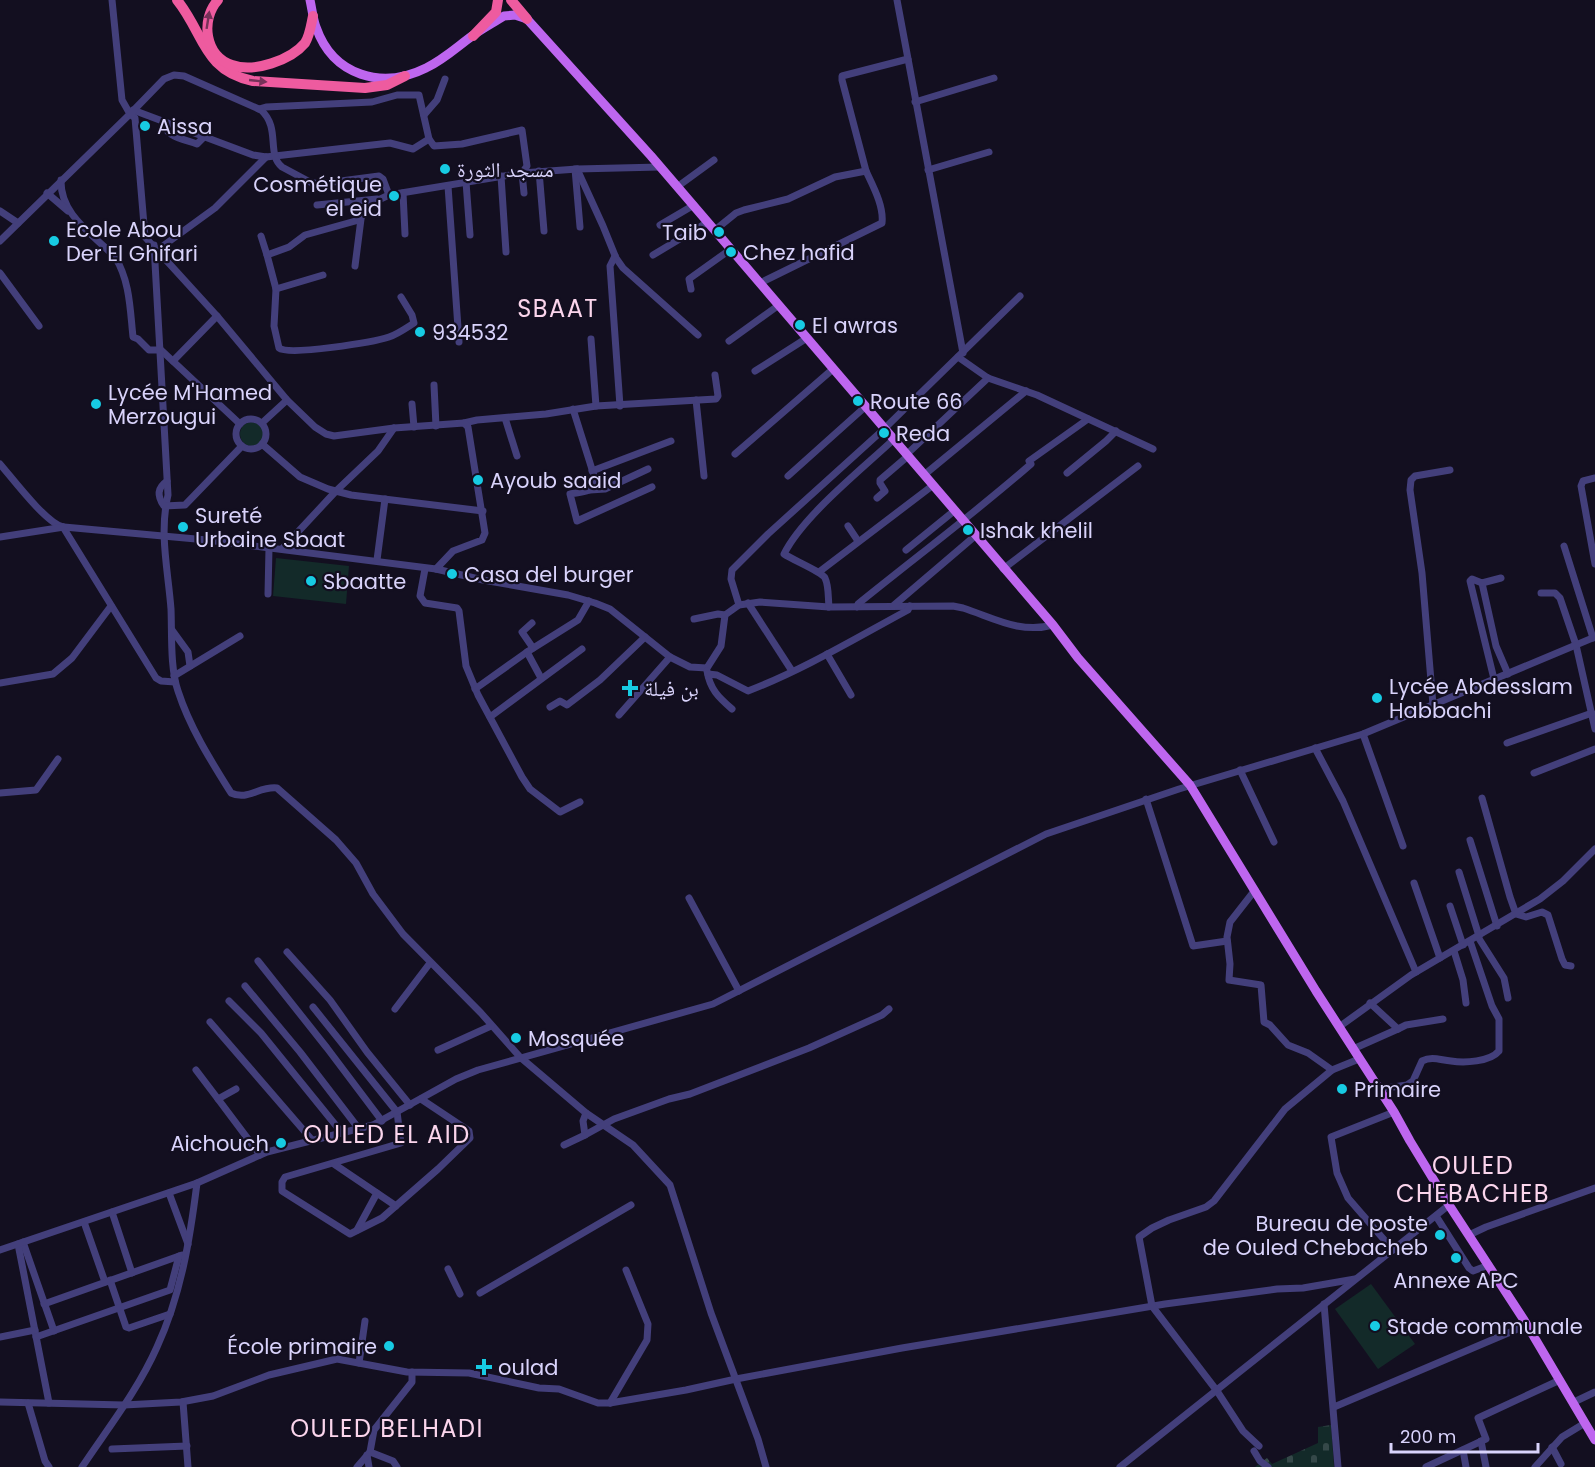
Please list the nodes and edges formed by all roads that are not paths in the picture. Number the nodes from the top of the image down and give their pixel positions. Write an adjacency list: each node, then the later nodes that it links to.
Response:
1 (112, 0): 17 (street)
2 (177, 0): 12 (highway, one-way to 12)
3 (218, 0): 8 (highway, one-way to 3)
4 (310, 0): 8 (main road)
5 (498, 0): 10 (highway)
6 (511, 0): 9 (highway)
7 (897, 0): 11 (street)
8 (313, 16): 12 (main road)
9 (527, 19): 10 (main road); 24 (main road)
10 (473, 36): 12 (main road)
11 (908, 59): 15 (street); 28 (street)
12 (405, 76)
13 (994, 78): 15 (street)
14 (444, 79): 18 (street)
15 (915, 102): 26 (street)
16 (259, 109): 17 (street); 18 (street); 21 (street)
17 (132, 112): 22 (street); 31 (street); 55 (street)
18 (424, 115): 19 (street)
19 (429, 140): 21 (street); 29 (street)
20 (989, 152): 26 (street)
21 (275, 156): 22 (street); 38 (street)
22 (266, 157): 55 (street)
23 (714, 160): 34 (street)
24 (660, 167): 25 (street); 34 (main road)
25 (576, 169): 27 (street); 48 (street); 60 (street)
26 (928, 170): 78 (street)
27 (539, 171): 29 (street); 50 (street)
28 (866, 171): 49 (street); 64 (street)
29 (522, 173): 30 (street); 37 (street)
30 (501, 176): 32 (street); 57 (street)
31 (61, 180): 35 (street); 43 (street)
32 (466, 182): 33 (street); 52 (street)
33 (448, 186): 36 (street); 76 (street)
34 (677, 187): 41 (main road)
35 (47, 193): 43 (street); 46 (street)
36 (403, 193): 38 (street); 51 (street)
37 (524, 193)
38 (389, 195): 39 (street)
39 (379, 199): 40 (street); 44 (street)
40 (317, 205)
41 (694, 206): 45 (main road); 47 (street)
42 (0, 211): 46 (street)
43 (70, 213): 77 (street)
44 (361, 219): 58 (street); 61 (street)
45 (708, 222): 49 (main road); 59 (street)
46 (18, 223): 54 (street)
47 (660, 225)
48 (580, 228)
49 (715, 230): 56 (main road)
50 (544, 231)
51 (405, 234)
52 (470, 235)
53 (261, 236): 58 (street)
54 (0, 241)
55 (155, 249): 70 (street); 77 (street)
56 (731, 249): 64 (main road); 66 (street)
57 (506, 252)
58 (267, 255): 65 (street)
59 (653, 255)
60 (615, 256): 72 (street); 90 (street)
61 (355, 266)
62 (0, 273): 71 (street)
63 (323, 275): 65 (street)
64 (760, 283): 69 (main road)
65 (276, 289): 68 (street)
66 (691, 289)
67 (1020, 296): 78 (street)
68 (401, 297)
69 (779, 305): 73 (main road); 75 (street)
70 (217, 315): 79 (street); 86 (street)
71 (39, 326)
72 (699, 335)
73 (807, 338): 80 (main road); 81 (street)
74 (591, 339): 89 (street)
75 (729, 341)
76 (459, 342)
77 (161, 350): 79 (street); 127 (street)
78 (960, 355): 83 (street); 101 (street)
79 (172, 362): 97 (street)
80 (833, 369): 91 (main road); 108 (street)
81 (755, 371)
82 (715, 375): 87 (street)
83 (988, 378): 85 (street); 110 (street)
84 (434, 384): 98 (street)
85 (1026, 391): 94 (street); 117 (street)
86 (286, 400): 95 (street); 100 (street)
87 (696, 400): 90 (street); 118 (street)
88 (412, 404): 99 (street)
89 (596, 406): 90 (street); 92 (street)
90 (620, 406)
91 (865, 407): 101 (main road); 119 (street)
92 (573, 409): 93 (street); 115 (street)
93 (505, 418): 96 (street); 109 (street)
94 (1088, 419): 102 (street); 130 (street)
95 (262, 423): 97 (street); 105 (street)
96 (464, 423): 98 (street); 128 (street)
97 (240, 424): 106 (street)
98 (436, 426): 99 (street)
99 (414, 427): 100 (street)
100 (394, 428): 124 (street)
101 (884, 429): 103 (main road); 153 (street)
102 (1116, 431): 107 (street); 116 (street)
103 (894, 440): 110 (main road); 146 (street)
104 (671, 441): 115 (street)
105 (262, 444): 106 (street); 124 (street)
106 (242, 446): 127 (street)
107 (1152, 449)
108 (735, 454)
109 (516, 456)
110 (907, 456): 117 (main road); 125 (street)
111 (1138, 466): 145 (street)
112 (2, 469): 132 (street)
113 (648, 469): 123 (street)
114 (1450, 470): 183 (street)
115 (592, 471): 123 (street)
116 (1067, 473)
117 (924, 475): 121 (main road)
118 (704, 476)
119 (788, 476)
120 (1595, 478): 142 (street)
121 (932, 486): 129 (main road); 136 (street)
122 (652, 487): 123 (street)
123 (590, 490)
124 (336, 491): 126 (street); 139 (street)
125 (877, 498)
126 (386, 499): 128 (street); 141 (street)
127 (164, 506): 135 (street)
128 (483, 511): 144 (street)
129 (954, 511): 130 (main road); 140 (street)
130 (963, 522): 133 (main road); 158 (street)
131 (848, 526): 136 (street)
132 (63, 527): 134 (street); 135 (street); 154 (street)
133 (975, 536): 145 (main road); 155 (street)
134 (0, 537)
135 (163, 537): 138 (street); 163 (street)
136 (858, 541): 146 (street)
137 (1564, 546): 166 (street)
138 (269, 548): 139 (street); 150 (street)
139 (282, 549): 141 (street)
140 (906, 550)
141 (377, 560): 143 (street)
142 (1595, 564)
143 (425, 569): 144 (street); 180 (street)
144 (436, 569): 151 (street)
145 (1003, 569): 162 (main road)
146 (817, 571): 157 (street)
147 (1501, 578): 148 (street)
148 (1482, 582): 175 (street); 178 (street)
149 (1541, 593): 167 (street)
150 (268, 594)
151 (589, 601): 165 (street); 168 (street)
152 (748, 603): 153 (street); 157 (street); 174 (street)
153 (739, 605): 159 (street)
154 (111, 606): 177 (street); 179 (street)
155 (893, 606): 156 (street); 158 (street)
156 (910, 606): 162 (street); 170 (street)
157 (829, 607): 158 (street)
158 (857, 607)
159 (725, 615): 160 (street); 173 (street)
160 (694, 619)
161 (532, 624): 168 (street)
162 (1053, 625): 197 (main road)
163 (172, 630): 172 (street); 177 (street)
164 (240, 636): 172 (street)
165 (645, 637): 171 (street); 184 (street)
166 (1594, 638): 167 (street)
167 (1576, 645): 175 (street); 182 (street)
168 (530, 650): 176 (street); 180 (street)
169 (582, 650): 176 (street)
170 (826, 654): 174 (street); 181 (street)
171 (670, 657): 173 (street); 187 (street)
172 (190, 666): 177 (street)
173 (708, 671): 174 (street); 185 (street)
174 (792, 671)
175 (1508, 674): 178 (street)
176 (541, 678): 188 (street)
177 (175, 679): 220 (street)
178 (1494, 680): 183 (street)
179 (0, 682)
180 (475, 689): 188 (street)
181 (851, 695)
182 (1592, 700): 186 (street)
183 (1433, 705): 190 (street)
184 (550, 707)
185 (732, 709)
186 (1592, 714): 189 (street); 191 (street)
187 (620, 715)
188 (490, 717): 201 (street)
189 (1595, 729)
190 (1363, 734): 192 (street); 204 (street)
191 (1507, 743)
192 (1315, 748): 195 (street); 222 (street)
193 (1595, 749): 196 (street)
194 (58, 759): 198 (street)
195 (1240, 770): 197 (street); 203 (street)
196 (1534, 773)
197 (1190, 786): 200 (street); 208 (main road)
198 (0, 793)
199 (1482, 798): 211 (street)
200 (1146, 799): 214 (street); 224 (street)
201 (580, 802)
202 (1470, 840): 212 (street)
203 (1274, 842)
204 (1403, 846)
205 (1595, 849): 211 (street)
206 (1459, 872): 213 (street)
207 (1414, 883): 218 (street)
208 (1255, 890): 214 (street); 235 (main road)
209 (689, 898): 224 (street)
210 (1450, 906): 215 (street)
211 (1516, 914): 212 (street); 221 (street)
212 (1497, 926): 213 (street)
213 (1478, 937): 215 (street); 225 (street)
214 (1227, 941): 242 (street)
215 (1467, 943): 216 (street); 244 (street)
216 (1454, 951): 218 (street); 228 (street)
217 (287, 952): 247 (street)
218 (1440, 958): 222 (street)
219 (258, 961): 251 (street)
220 (430, 963): 230 (street); 234 (street)
221 (1571, 966)
222 (1416, 972): 227 (street)
223 (245, 986): 253 (street)
224 (739, 991): 239 (street)
225 (1508, 998)
226 (229, 1000): 254 (street)
227 (1370, 1003): 235 (street); 236 (street)
228 (1466, 1003)
229 (313, 1007): 248 (street)
230 (395, 1009)
231 (889, 1009): 252 (street)
232 (1443, 1019): 236 (street)
233 (210, 1022): 256 (street)
234 (491, 1026): 238 (street); 239 (street)
235 (1339, 1027): 237 (main road)
236 (1398, 1029): 237 (street)
237 (1353, 1049): 240 (main road)
238 (438, 1050)
239 (520, 1057): 246 (street); 250 (street)
240 (1359, 1059): 242 (street); 244 (main road)
241 (196, 1070): 245 (street)
242 (1332, 1070): 286 (street)
243 (236, 1089): 245 (street)
244 (1379, 1089): 249 (main road)
245 (218, 1099): 258 (street)
246 (421, 1099): 247 (street); 266 (street)
247 (410, 1105): 248 (street)
248 (397, 1112): 251 (street); 259 (street)
249 (1394, 1112): 265 (main road); 274 (street)
250 (586, 1113): 252 (street); 255 (street)
251 (382, 1121): 253 (street)
252 (604, 1125): 255 (street); 296 (street)
253 (359, 1129): 254 (street)
254 (342, 1133): 256 (street)
255 (585, 1135): 257 (street)
256 (312, 1140): 258 (street)
257 (564, 1145)
258 (260, 1155): 260 (street)
259 (334, 1164): 263 (street); 270 (street)
260 (197, 1183): 262 (street); 275 (street)
261 (1595, 1188): 271 (street)
262 (169, 1193): 267 (street); 275 (street)
263 (377, 1193): 266 (street); 270 (street)
264 (631, 1205): 282 (street)
265 (1449, 1205): 268 (street); 271 (main road)
266 (396, 1206): 270 (street)
267 (112, 1212): 269 (street); 279 (street)
268 (1436, 1216): 274 (street); 276 (street)
269 (84, 1222): 272 (street); 281 (street)
270 (356, 1230)
271 (1469, 1235): 276 (main road)
272 (20, 1243): 273 (street); 284 (street); 292 (street)
273 (0, 1250)
274 (1393, 1250): 280 (street)
275 (185, 1252): 279 (street); 287 (street); 288 (street)
276 (1489, 1265): 290 (main road)
277 (448, 1269): 283 (street)
278 (626, 1270): 305 (street)
279 (132, 1273): 281 (street)
280 (1355, 1279): 285 (street); 286 (street)
281 (108, 1281): 284 (street); 287 (street)
282 (480, 1293)
283 (460, 1294)
284 (44, 1304): 291 (street)
285 (1324, 1304): 298 (street); 307 (street)
286 (1152, 1306): 296 (street); 298 (street)
287 (119, 1308): 288 (street); 291 (street)
288 (170, 1314): 306 (street)
289 (365, 1321): 294 (street)
290 (1527, 1325): 297 (main road); 307 (street)
291 (54, 1331): 292 (street)
292 (35, 1333): 293 (street); 304 (street)
293 (0, 1337)
294 (359, 1363): 295 (street); 301 (street)
295 (412, 1372): 305 (street); 315 (street)
296 (736, 1379): 305 (street); 323 (street)
297 (1560, 1380): 302 (main road); 310 (street)
298 (1217, 1391): 324 (street); 325 (street)
299 (1595, 1392): 302 (street)
300 (0, 1402): 303 (street)
301 (183, 1402): 306 (street); 311 (street)
302 (1574, 1402): 308 (main road)
303 (28, 1403): 304 (street); 317 (street)
304 (49, 1403): 306 (street)
305 (610, 1403)
306 (124, 1405): 318 (street)
307 (1334, 1407): 326 (street)
308 (1586, 1423): 309 (main road); 312 (street)
309 (1595, 1440)
310 (1482, 1441): 314 (street); 329 (street)
311 (187, 1446): 313 (street); 319 (street)
312 (1552, 1448): 316 (street); 330 (street)
313 (112, 1449)
314 (1463, 1450): 327 (street); 328 (street)
315 (368, 1453): 320 (street); 321 (street); 322 (street)
316 (1561, 1464)
317 (50, 1467)
318 (82, 1467)
319 (188, 1467)
320 (357, 1467)
321 (369, 1467)
322 (398, 1467)
323 (766, 1467)
324 (1120, 1467)
325 (1268, 1467)
326 (1338, 1467)
327 (1426, 1467)
328 (1466, 1467)
329 (1486, 1467)
330 (1536, 1467)

